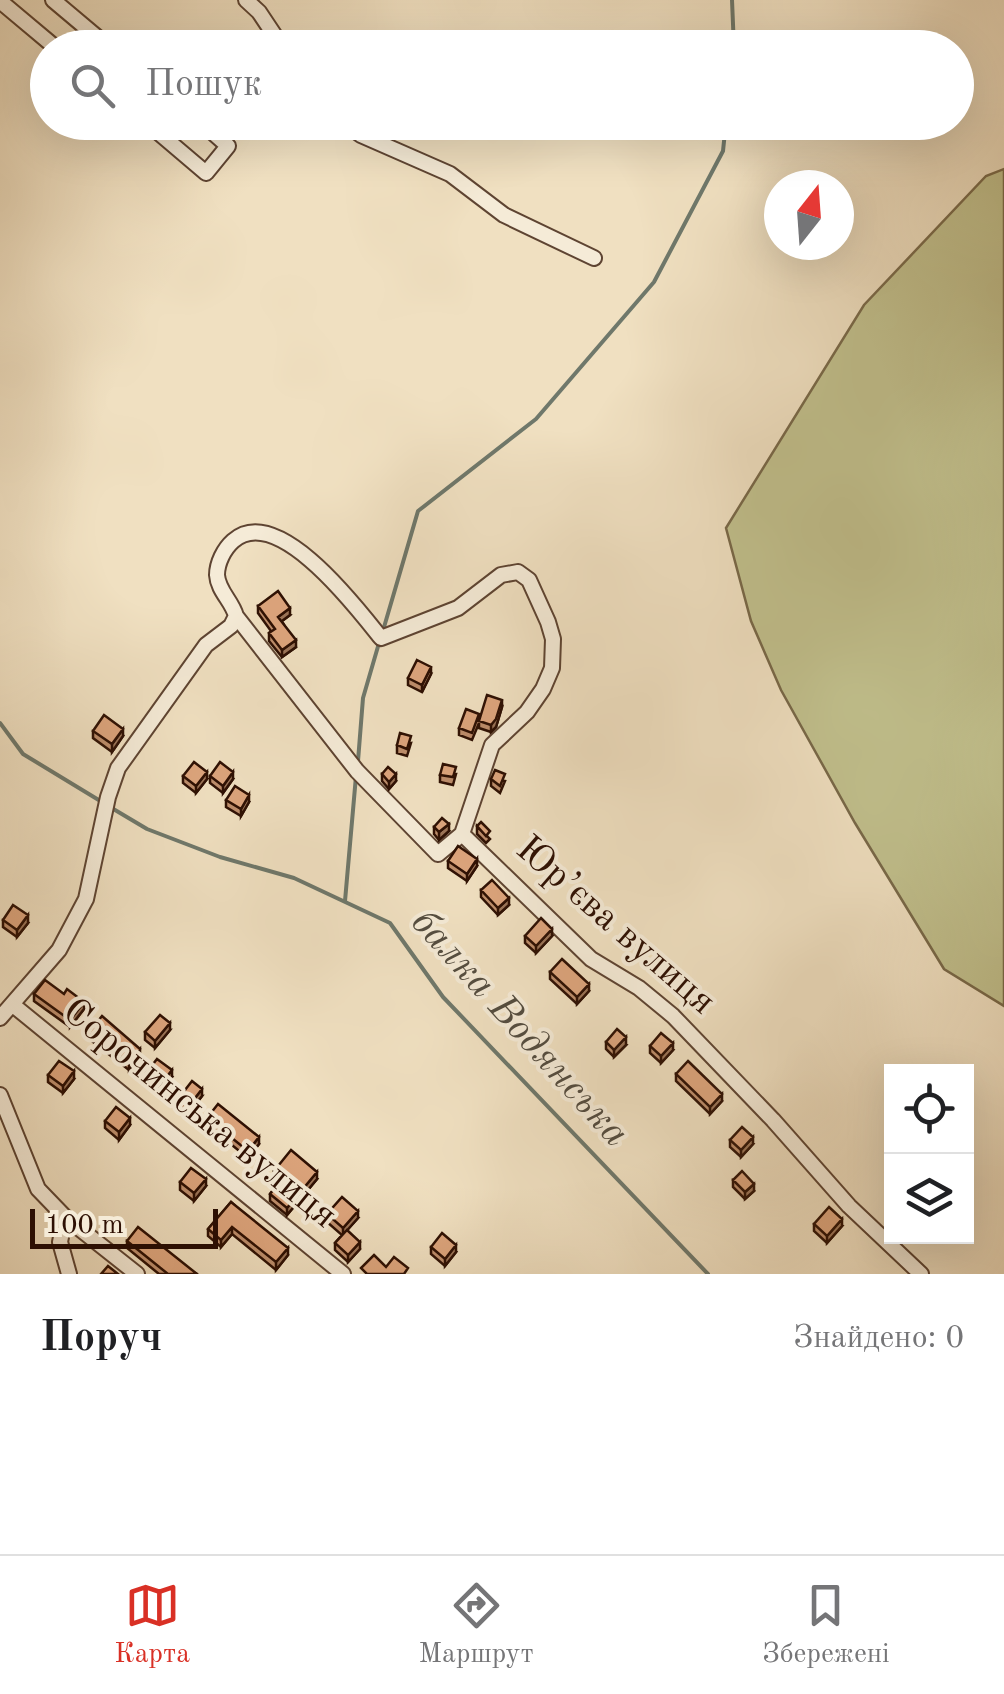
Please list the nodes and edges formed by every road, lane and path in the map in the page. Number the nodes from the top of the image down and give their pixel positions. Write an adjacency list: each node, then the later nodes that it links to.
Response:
1 (53, 0): 6 (street)
2 (246, 0): 4 (street)
3 (0, 1): 5 (street)
4 (262, 6): 7 (street)
5 (35, 30)
6 (89, 30)
7 (274, 30)
8 (167, 140): 9 (street)
9 (221, 140)
10 (370, 140): 11 (street)
11 (594, 258)
12 (236, 616): 13 (street, Юр’єва вулиця); 13 (street); 14 (street)
13 (462, 834): 21 (street, Юр’єва вулиця)
14 (14, 1004): 15 (street); 20 (street, Сорочинська вулиця)
15 (0, 1018)
16 (0, 1095): 17 (street)
17 (65, 1217): 18 (street); 19 (street)
18 (69, 1274)
19 (136, 1274)
20 (342, 1274)
21 (921, 1274)

